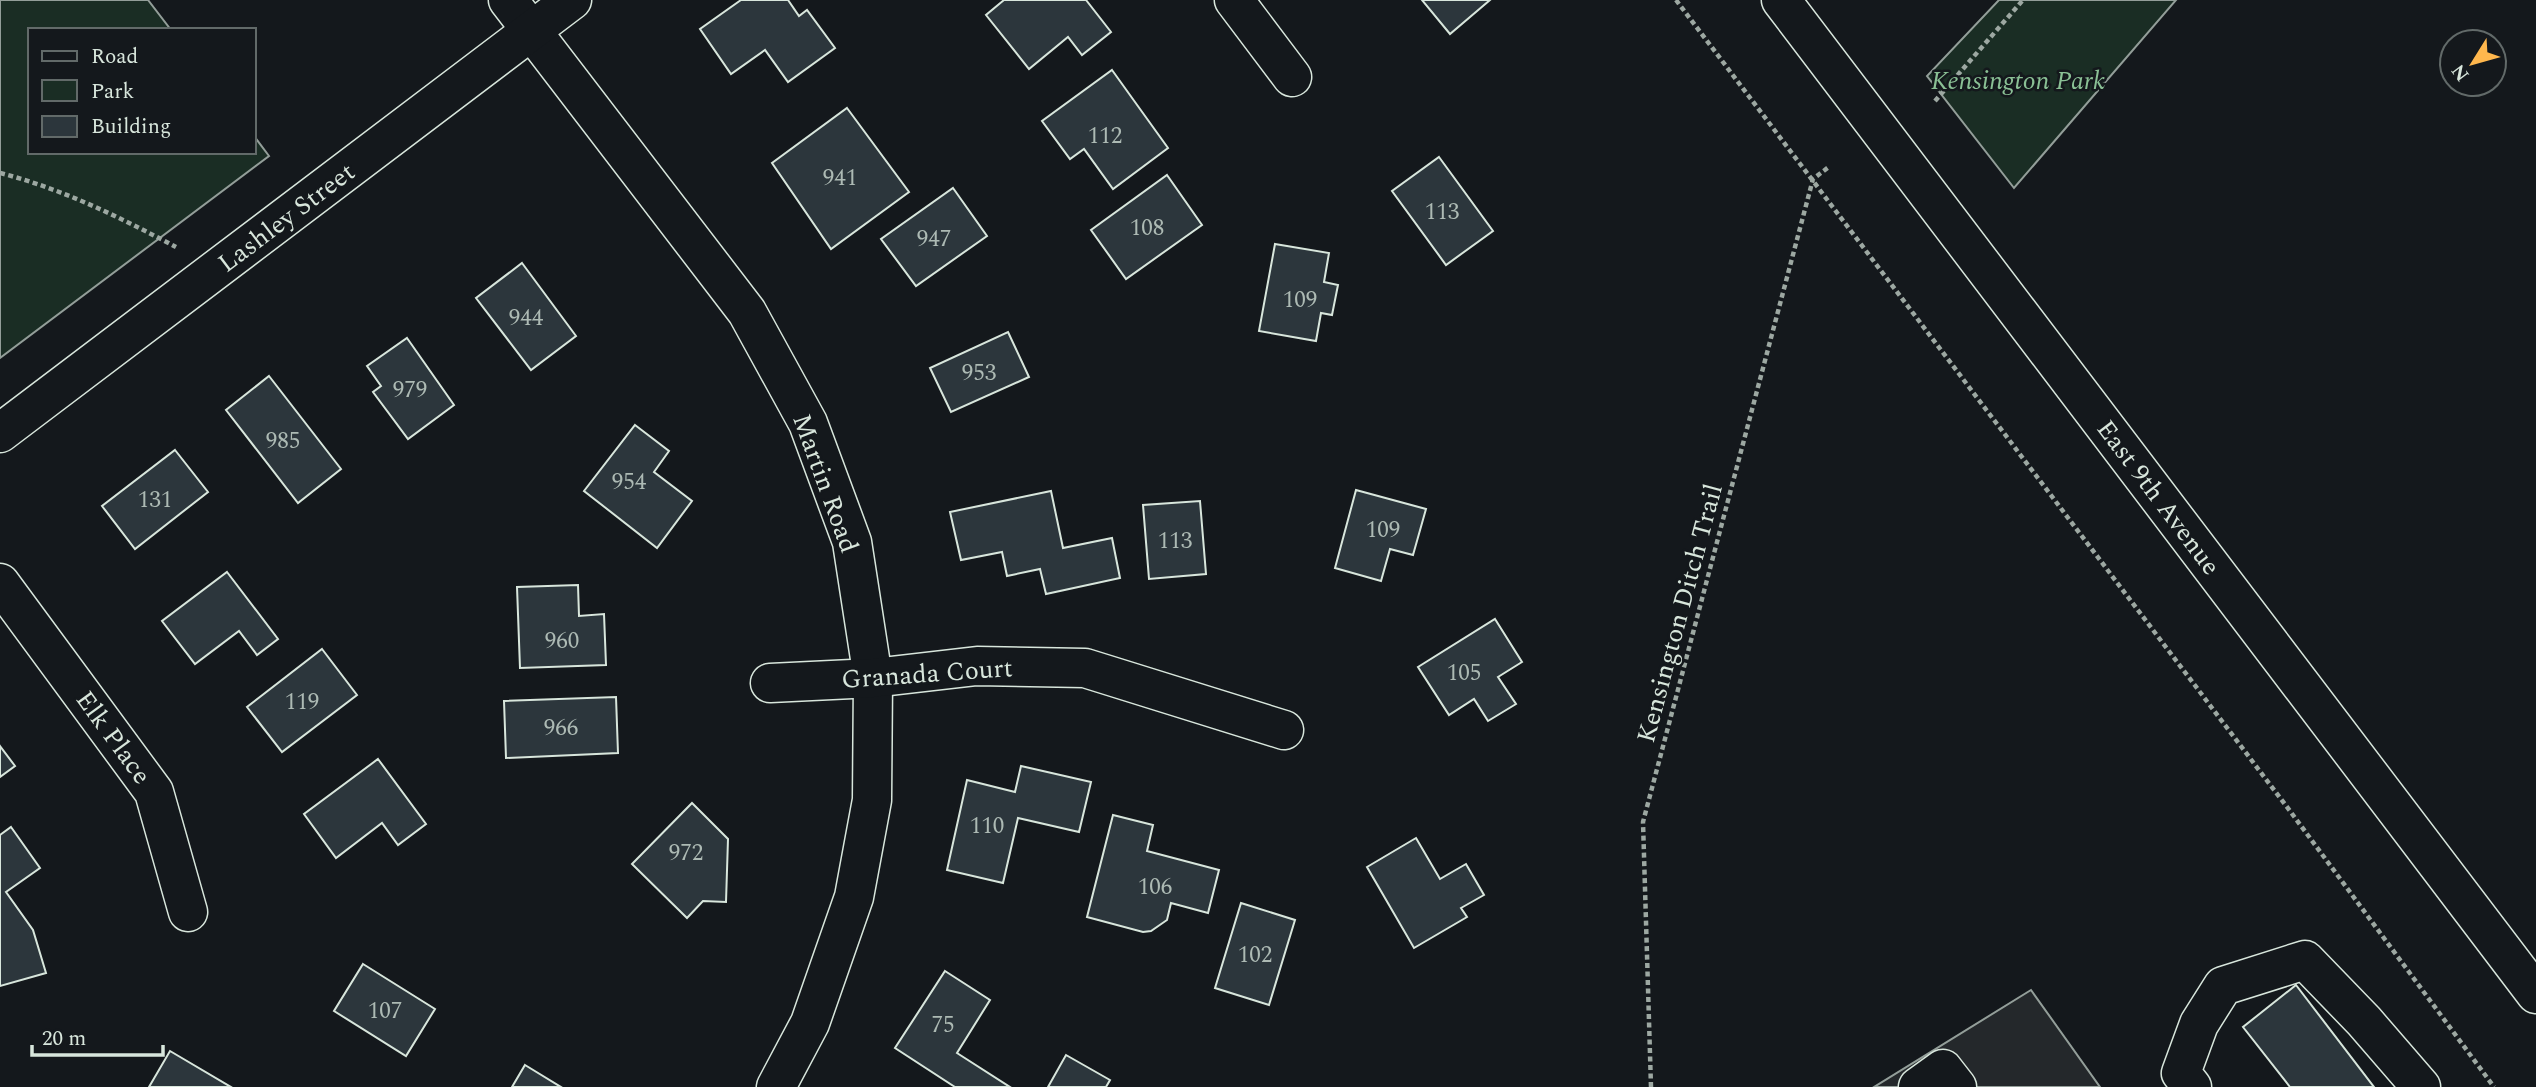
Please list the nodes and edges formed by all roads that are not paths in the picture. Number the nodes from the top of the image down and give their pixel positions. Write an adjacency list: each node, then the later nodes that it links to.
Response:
1 (508, 0): 5 (street, Martin Road)
2 (572, 0): 5 (street, Lashley Street)
3 (1234, 0): 6 (street)
4 (1782, 0): 13 (street, East 9th Avenue)
5 (531, 31): 7 (street, Lashley Street); 9 (street, Martin Road)
6 (1292, 77)
7 (0, 433)
8 (0, 583): 12 (street, Elk Place)
9 (873, 678): 10 (street, Granada Court); 11 (street, Granada Court); 14 (street, Martin Road)
10 (770, 683)
11 (1284, 730)
12 (188, 912)
13 (2536, 994)
14 (776, 1087)
15 (1918, 1087): 16 (street)
16 (1957, 1087)
17 (2192, 1087): 18 (street)
18 (2421, 1087)

